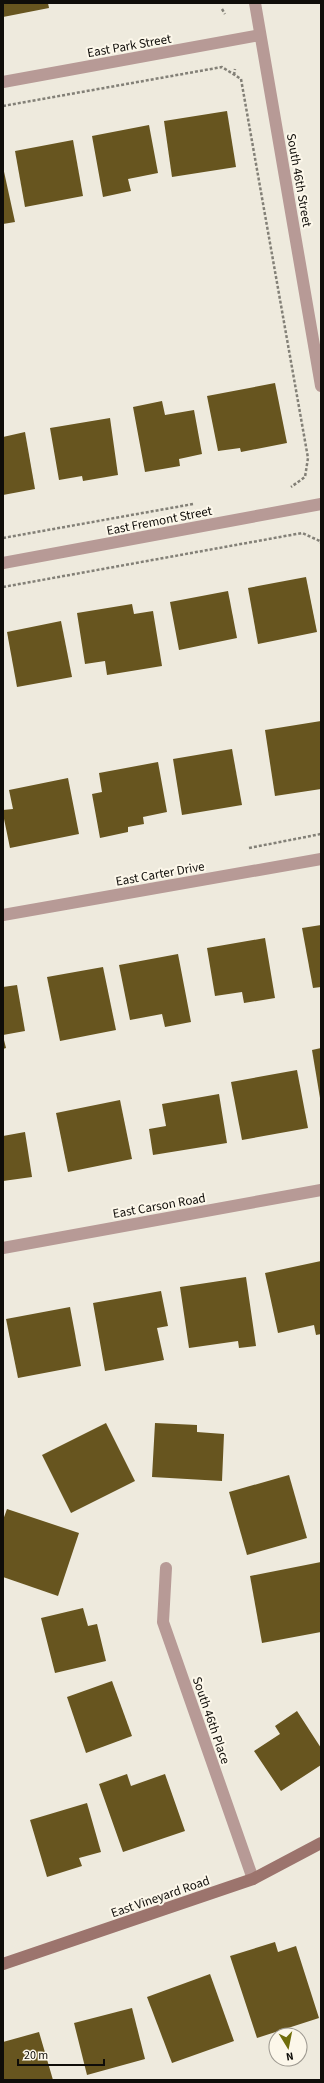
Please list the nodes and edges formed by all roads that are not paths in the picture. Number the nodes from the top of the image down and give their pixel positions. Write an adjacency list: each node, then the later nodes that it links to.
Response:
1 (255, 3): 2 (street, South 46th Street)
2 (260, 35): 3 (street, East Park Street); 4 (street, South 46th Street)
3 (3, 82)
4 (321, 386)
5 (321, 504): 6 (street, East Fremont Street)
6 (3, 563)
7 (321, 858): 8 (street, East Carter Drive)
8 (3, 915)
9 (321, 1190): 10 (street, East Carson Road)
10 (3, 1248)
11 (166, 1568): 13 (street, South 46th Place)
12 (321, 1843): 13 (street, East Vineyard Road)
13 (253, 1879): 14 (street, East Vineyard Road)
14 (3, 1964)

